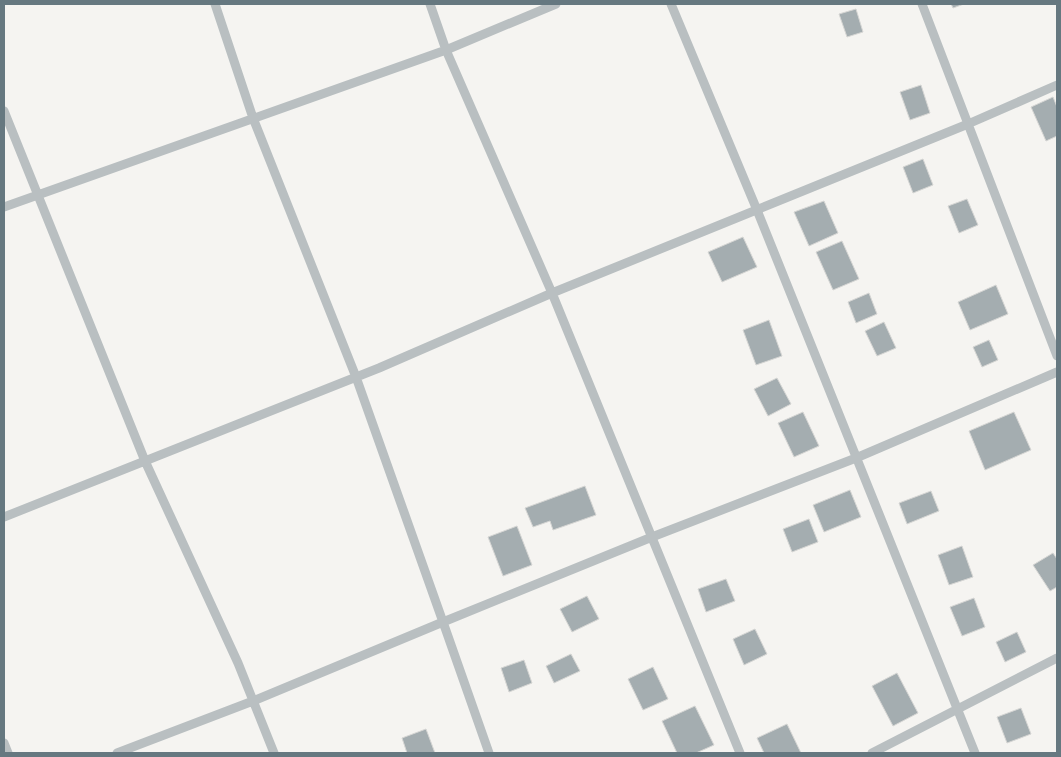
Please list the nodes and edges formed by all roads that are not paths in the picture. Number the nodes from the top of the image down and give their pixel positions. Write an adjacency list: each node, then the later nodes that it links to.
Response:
1 (215, 4): 9 (street)
2 (430, 4): 6 (street)
3 (556, 4): 6 (street)
4 (671, 4): 13 (street)
5 (922, 4): 10 (street)
6 (446, 50): 9 (street); 14 (street)
7 (1057, 85): 10 (street)
8 (4, 111): 11 (street)
9 (253, 118): 11 (street); 17 (street)
10 (968, 124): 13 (street); 15 (street)
11 (38, 194): 12 (street); 19 (street)
12 (4, 207)
13 (757, 210): 14 (street); 18 (street)
14 (552, 293): 17 (street); 21 (street)
15 (1057, 356)
16 (1057, 372): 18 (street)
17 (356, 377): 19 (street); 22 (street)
18 (856, 458): 21 (street); 25 (street)
19 (145, 461): 20 (street); 24 (street)
20 (4, 517)
21 (652, 537): 22 (street); 31 (street)
22 (443, 622): 24 (street); 30 (street)
23 (1057, 658): 25 (street)
24 (253, 701): 28 (street); 29 (street)
25 (957, 710): 32 (street); 33 (street)
26 (4, 743): 27 (street)
27 (8, 753)
28 (117, 753)
29 (274, 753)
30 (489, 753)
31 (740, 753)
32 (872, 753)
33 (975, 753)

